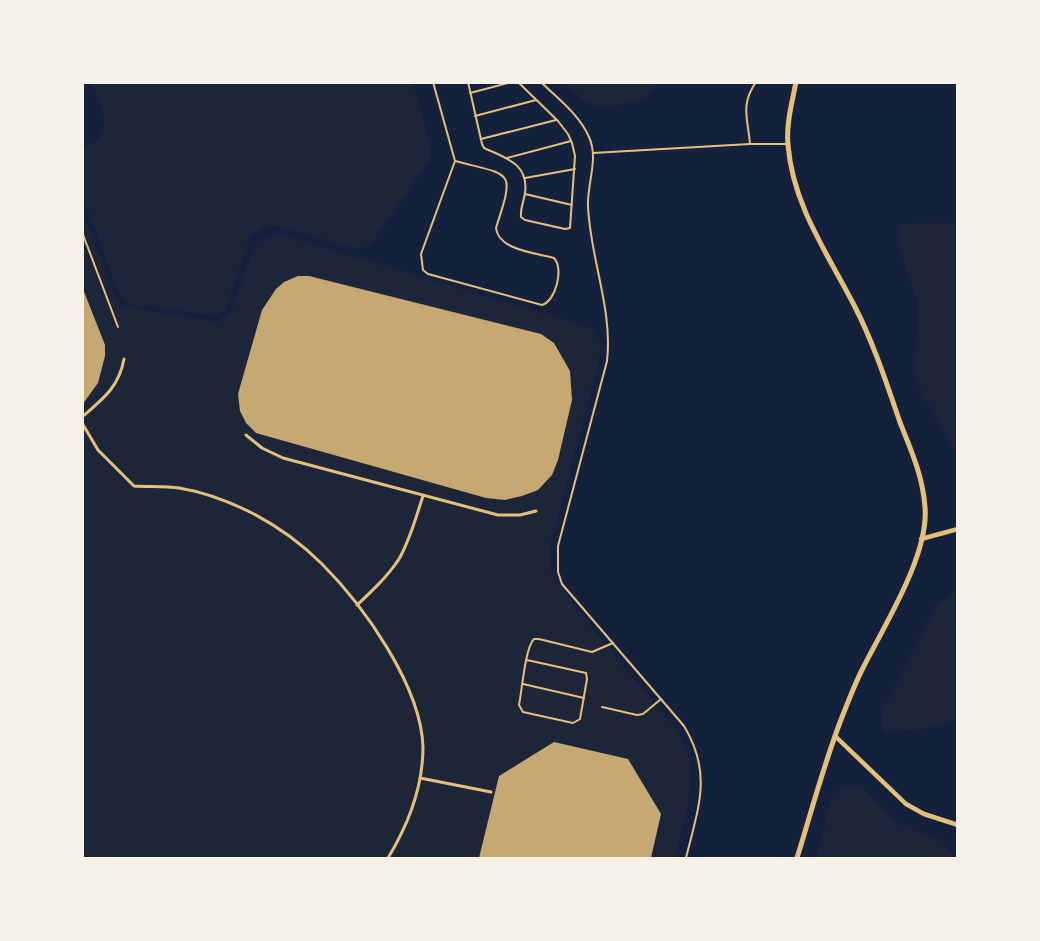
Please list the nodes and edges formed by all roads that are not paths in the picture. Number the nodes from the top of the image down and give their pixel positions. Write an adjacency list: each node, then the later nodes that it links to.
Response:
1 (433, 82): 18 (lane)
2 (468, 82): 8 (lane)
3 (512, 82): 8 (lane)
4 (518, 82): 9 (lane)
5 (541, 82): 16 (lane)
6 (756, 82): 14 (lane)
7 (796, 82): 15 (street)
8 (470, 93): 10 (lane)
9 (536, 100): 10 (lane); 11 (lane)
10 (475, 117): 12 (lane)
11 (556, 120): 12 (lane); 13 (lane)
12 (481, 140): 17 (lane)
13 (571, 141): 17 (lane); 19 (lane)
14 (750, 144): 15 (lane); 16 (lane)
15 (788, 144): 32 (street)
16 (593, 153): 34 (lane)
17 (507, 158): 20 (lane)
18 (455, 161): 18 (lane)
19 (575, 169): 20 (lane); 22 (lane)
20 (525, 178): 21 (lane)
21 (525, 194): 22 (lane); 22 (lane)
22 (573, 205)
23 (82, 232): 24 (lane)
24 (118, 327)
25 (124, 359): 26 (street)
26 (82, 417)
27 (82, 423): 33 (street)
28 (246, 435): 29 (street)
29 (423, 495): 30 (street); 33 (street)
30 (536, 511)
31 (957, 529): 32 (street)
32 (921, 539): 40 (street)
33 (357, 605): 41 (street)
34 (613, 643): 35 (lane); 38 (lane)
35 (527, 660): 36 (lane); 37 (lane)
36 (523, 684): 37 (lane); 37 (lane)
37 (584, 698)
38 (661, 699): 39 (lane); 45 (lane)
39 (602, 707)
40 (835, 736): 43 (street); 46 (street)
41 (420, 778): 42 (street); 44 (street)
42 (491, 792)
43 (957, 825)
44 (388, 858)
45 (686, 858)
46 (797, 858)

